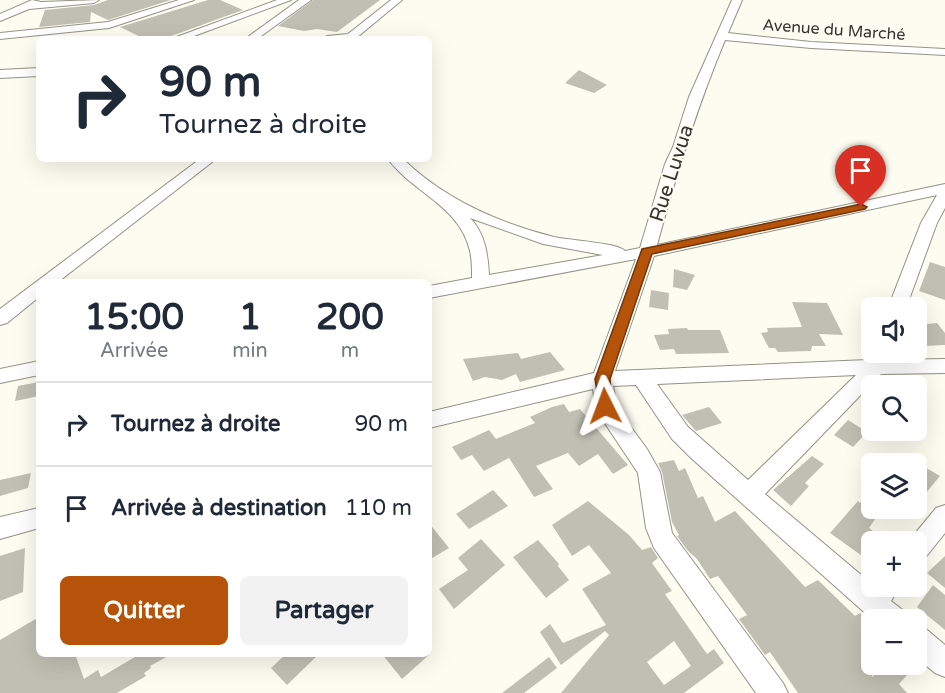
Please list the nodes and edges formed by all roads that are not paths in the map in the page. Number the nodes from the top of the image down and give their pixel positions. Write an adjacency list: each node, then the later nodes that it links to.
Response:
1 (41, 0): 8 (street)
2 (94, 0): 8 (street)
3 (189, 0): 10 (street)
4 (286, 0): 11 (street)
5 (306, 0): 12 (street)
6 (397, 0): 13 (street)
7 (737, 0): 14 (street, Rue Luvua)
8 (26, 6): 9 (street)
9 (0, 18)
10 (0, 36)
11 (184, 36)
12 (254, 36)
13 (352, 36)
14 (721, 36): 15 (street, Avenue du Marché); 23 (street, Rue Luvua)
15 (945, 52)
16 (36, 72): 17 (street)
17 (0, 74)
18 (205, 162): 24 (street)
19 (398, 162): 22 (street)
20 (945, 189): 23 (street)
21 (945, 195): 28 (street)
22 (443, 198): 23 (street); 25 (street)
23 (647, 252): 25 (street); 37 (street, Rue Luvua)
24 (51, 279)
25 (481, 282): 27 (street)
26 (36, 290): 29 (street)
27 (432, 291)
28 (901, 297)
29 (0, 319)
30 (861, 361): 36 (street)
31 (876, 363): 39 (street)
32 (912, 363): 33 (street)
33 (945, 366)
34 (36, 369): 35 (street)
35 (0, 376)
36 (641, 376): 37 (street); 39 (street)
37 (602, 379): 38 (street); 47 (street, Rue Luvua)
38 (432, 419)
39 (749, 495): 44 (street)
40 (945, 515): 43 (street)
41 (36, 519): 42 (street)
42 (0, 528)
43 (927, 537)
44 (861, 579)
45 (927, 648): 46 (street)
46 (945, 663)
47 (773, 693)

